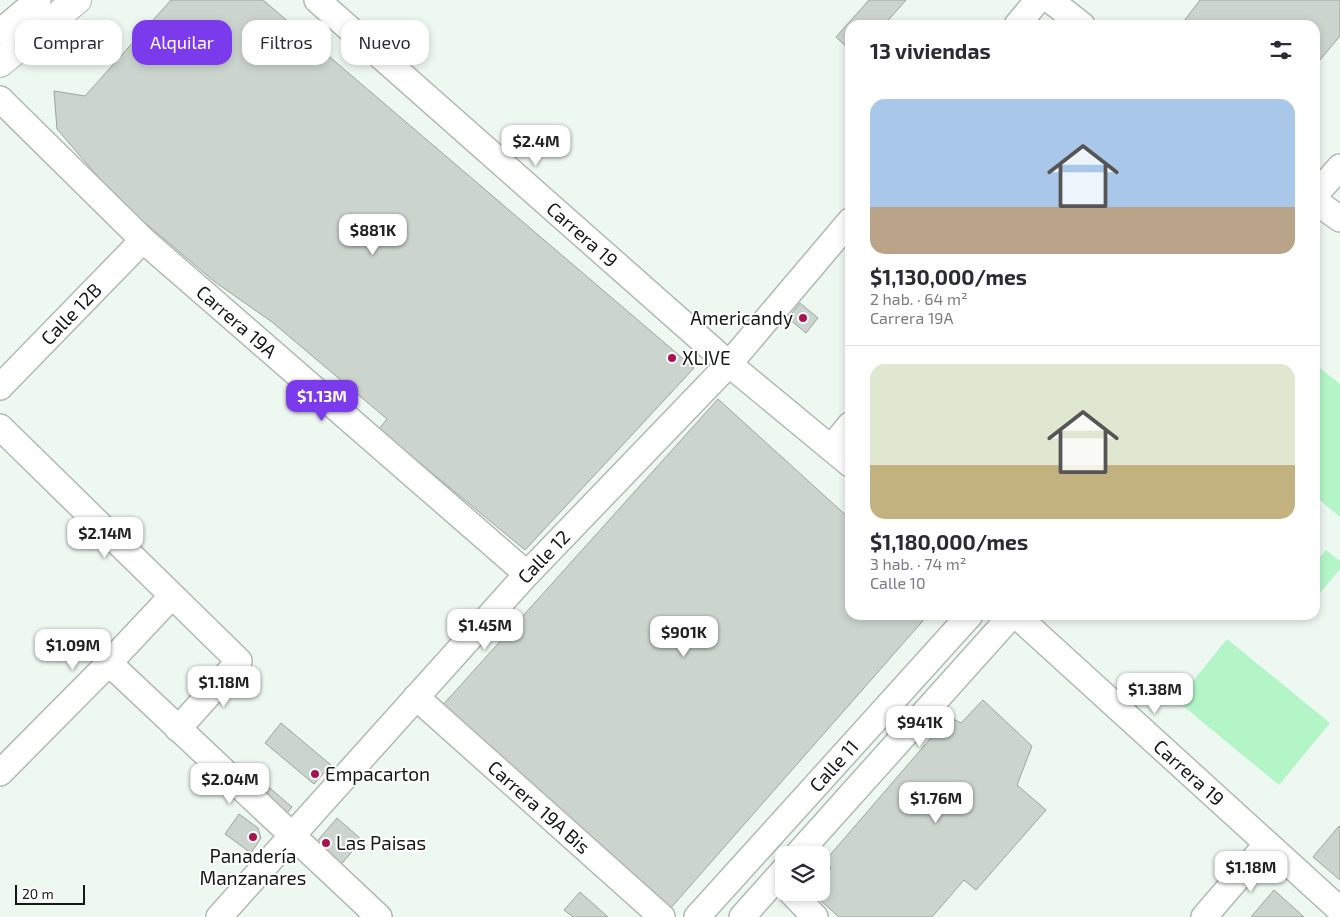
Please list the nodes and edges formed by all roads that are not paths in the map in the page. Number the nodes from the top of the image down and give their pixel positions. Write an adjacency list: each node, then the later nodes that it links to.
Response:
1 (38, 0): 8 (street)
2 (77, 0): 9 (main road)
3 (317, 0): 17 (street, Carrera 19)
4 (1038, 0): 6 (street)
5 (1050, 0): 7 (street)
6 (1021, 20)
7 (1076, 20)
8 (0, 32)
9 (0, 63)
10 (0, 99): 16 (street, Carrera 19A)
11 (1340, 167): 12 (street)
12 (1320, 189)
13 (1320, 205): 14 (street)
14 (1340, 219)
15 (845, 227): 17 (street, Calle 12)
16 (143, 240): 18 (street, Calle 12B); 23 (street, Carrera 19A)
17 (729, 364): 21 (street, Carrera 19); 23 (street, Calle 12)
18 (0, 387)
19 (0, 427): 24 (street)
20 (845, 431): 21 (street)
21 (831, 448): 22 (street, Carrera 19)
22 (845, 460)
23 (527, 574): 29 (street, Calle 12)
24 (172, 596): 28 (street); 30 (street)
25 (965, 620): 35 (street, Calle 11)
26 (1009, 620): 34 (street, Calle 11)
27 (1020, 620): 33 (street, Carrera 19)
28 (109, 664): 30 (street); 31 (street)
29 (416, 697): 32 (street, Calle 12); 42 (street, Carrera 19A Bis)
30 (178, 729): 32 (street)
31 (0, 773)
32 (292, 835): 40 (street, Calle 12); 41 (street)
33 (1267, 844): 39 (street, Carrera 19); 46 (street)
34 (805, 846)
35 (756, 852): 36 (street); 43 (street, Calle 11)
36 (775, 872)
37 (775, 890): 44 (street)
38 (801, 901): 45 (street)
39 (1340, 910)
40 (218, 917)
41 (379, 917)
42 (662, 917)
43 (697, 917)
44 (742, 917)
45 (816, 917)
46 (1204, 917)

